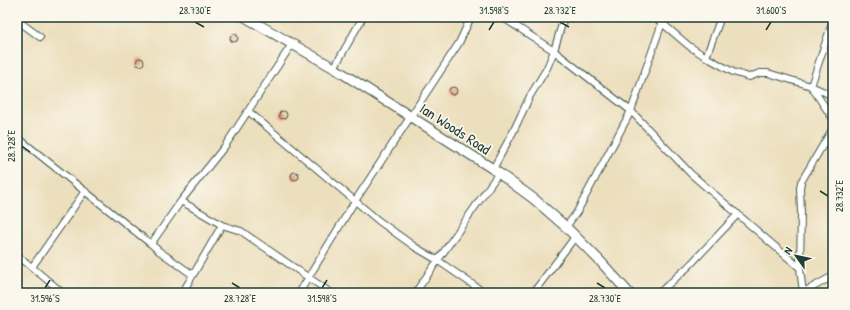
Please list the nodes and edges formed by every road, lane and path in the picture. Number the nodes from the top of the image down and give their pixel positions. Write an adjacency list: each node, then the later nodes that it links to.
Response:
1 (246, 17): 12 (street, Ian Woods Road)
2 (363, 17): 15 (street)
3 (471, 17): 20 (street)
4 (502, 17): 13 (street)
5 (564, 17): 13 (street)
6 (654, 17): 10 (street)
7 (721, 17): 14 (street)
8 (17, 20): 11 (street)
9 (833, 20): 16 (street)
10 (662, 23): 14 (street); 19 (street)
11 (40, 37)
12 (292, 44): 15 (street, Ian Woods Road); 18 (street)
13 (554, 51): 19 (street); 24 (street)
14 (706, 57): 16 (street)
15 (334, 68): 20 (street, Ian Woods Road)
16 (811, 86): 17 (street); 21 (street)
17 (833, 96)
18 (248, 111): 26 (street); 27 (street)
19 (631, 111): 28 (street); 30 (street)
20 (410, 117): 24 (street, Ian Woods Road); 27 (street)
21 (833, 119)
22 (833, 128): 36 (street)
23 (17, 137): 25 (street)
24 (495, 172): 30 (street, Ian Woods Road); 34 (street)
25 (85, 191): 32 (street); 35 (street)
26 (181, 201): 29 (street); 32 (street)
27 (355, 201): 34 (street); 39 (street)
28 (738, 214): 36 (street); 48 (street)
29 (222, 225): 37 (street); 39 (street)
30 (566, 227): 31 (street, Ian Woods Road)
31 (575, 237): 46 (street); 47 (street, Ian Woods Road)
32 (151, 244): 37 (street)
33 (17, 255): 35 (street)
34 (437, 260): 44 (street); 45 (street)
35 (32, 266): 40 (street)
36 (800, 268): 49 (street)
37 (193, 275): 41 (street)
38 (833, 276): 49 (street)
39 (309, 277): 42 (street); 43 (street)
40 (63, 293)
41 (182, 293)
42 (299, 293)
43 (331, 293)
44 (415, 293)
45 (485, 293)
46 (533, 293)
47 (629, 293)
48 (659, 293)
49 (803, 293)

